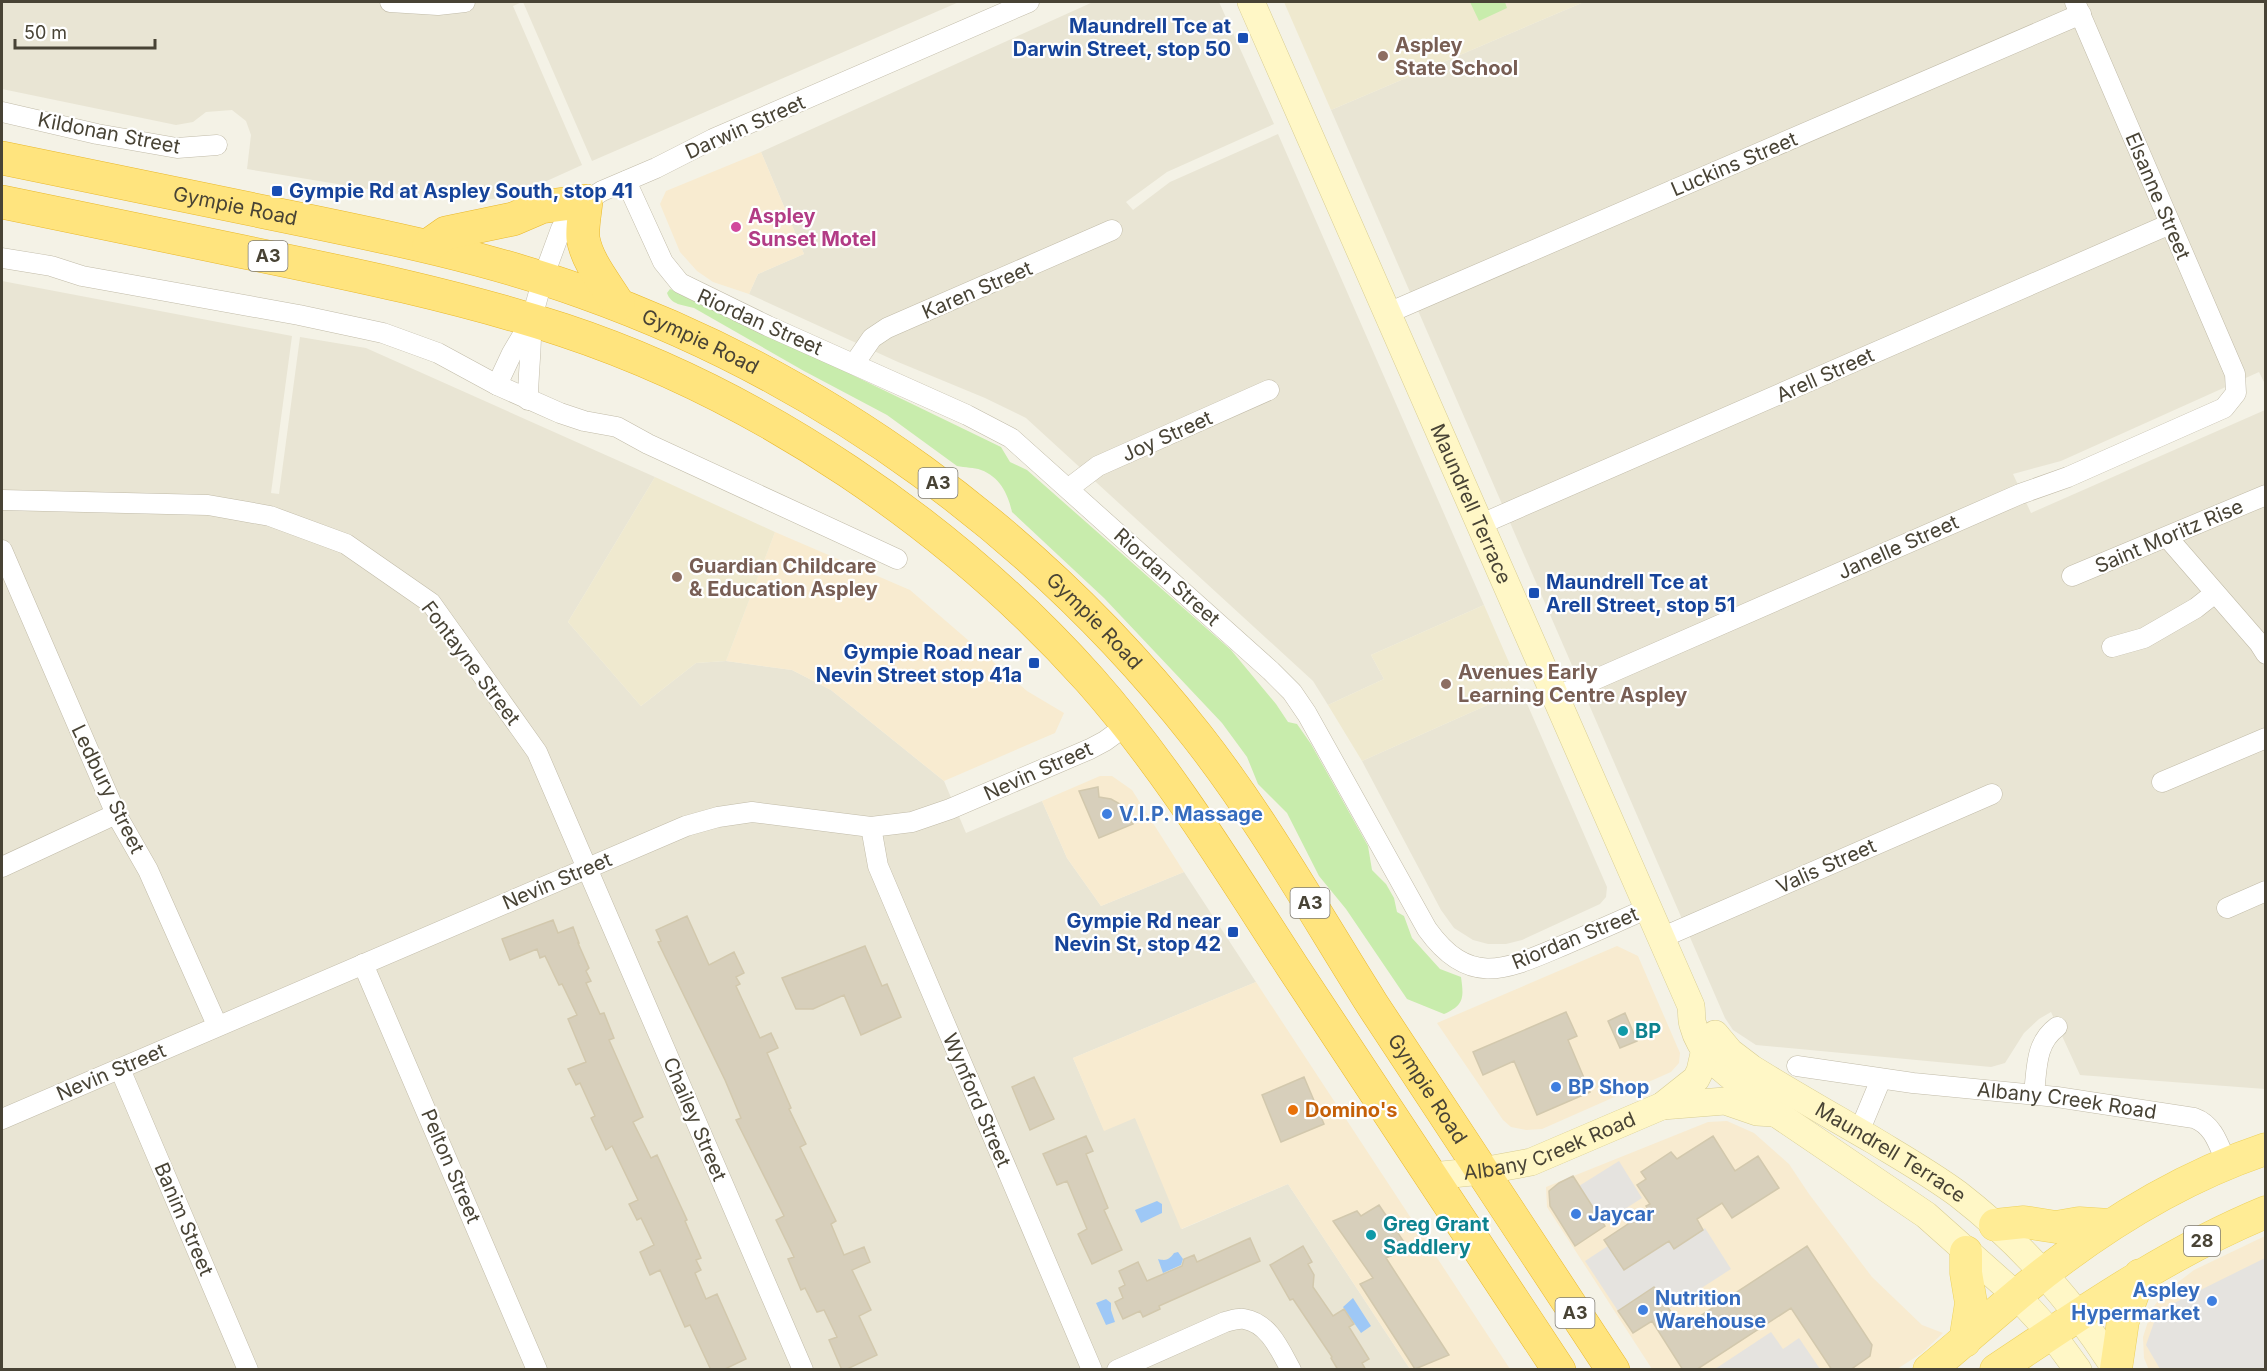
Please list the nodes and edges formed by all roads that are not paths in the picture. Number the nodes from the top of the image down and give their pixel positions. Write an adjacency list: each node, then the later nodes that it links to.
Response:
1 (390, 2): 2 (street)
2 (465, 2)
3 (1029, 2): 9 (street, Darwin Street)
4 (1251, 2): 18 (main road, Maundrell Terrace)
5 (2078, 8): 12 (street, Elsanne Street); 18 (street, Luckins Street)
6 (2, 112): 7 (street, Kildonan Street)
7 (217, 145)
8 (2, 158): 14 (highway, Gympie Road / A3)
9 (626, 181): 10 (street, Darwin Street); 20 (street, Riordan Street)
10 (586, 201): 14 (highway); 16 (street, Darwin Street); 17 (highway)
11 (2, 202): 19 (highway, Gympie Road / A3)
12 (2170, 224): 23 (street, Elsanne Street); 28 (street, Arell Street)
13 (1112, 230): 20 (street, Karen Street)
14 (429, 245): 16 (highway, Gympie Road / A3)
15 (2, 258): 21 (street)
16 (543, 278): 17 (highway, Gympie Road / A3); 19 (street, Darwin Street)
17 (618, 304): 41 (highway, Gympie Road / A3)
18 (1388, 313): 28 (main road, Maundrell Terrace)
19 (531, 321): 21 (street); 24 (street); 37 (highway, Gympie Road / A3)
20 (854, 364): 25 (street, Riordan Street)
21 (497, 385): 24 (street)
22 (1269, 390): 25 (street, Joy Street)
23 (2236, 393): 36 (street, Janelle Street)
24 (528, 400): 31 (street)
25 (1069, 488): 48 (street, Riordan Street)
26 (2265, 495): 29 (street, Saint Moritz Rise)
27 (2, 500): 46 (street, Fontayne Street)
28 (1479, 525): 36 (main road, Maundrell Terrace)
29 (2167, 537): 32 (street, Saint Moritz Rise); 33 (street)
30 (2, 550): 42 (street, Ledbury Street)
31 (897, 559)
32 (2072, 576)
33 (2215, 593): 34 (street); 35 (street)
34 (2112, 647)
35 (2265, 654)
36 (1555, 697): 48 (main road, Maundrell Terrace)
37 (1127, 725): 43 (street, Nevin Street); 44 (highway, Gympie Road / A3)
38 (2265, 738): 39 (street)
39 (2162, 782)
40 (1992, 794): 50 (street, Valis Street)
41 (1247, 806): 44 (highway); 66 (highway, Gympie Road / A3)
42 (116, 814): 45 (street); 53 (street, Ledbury Street)
43 (872, 827): 46 (street, Nevin Street); 82 (street, Wynford Street)
44 (1205, 834): 67 (highway, Gympie Road / A3)
45 (2, 867)
46 (586, 868): 51 (street, Nevin Street); 81 (street, Chailey Street)
47 (2265, 891): 49 (street)
48 (1648, 908): 50 (main road, Maundrell Terrace)
49 (2227, 908)
50 (1661, 938): 52 (main road, Maundrell Terrace)
51 (363, 964): 53 (street, Nevin Street); 80 (street, Pelton Street)
52 (1691, 1006): 55 (main road, Maundrell Terrace); 63 (main road, Maundrell Terrace)
53 (217, 1025): 57 (street, Nevin Street)
54 (2057, 1027): 59 (street)
55 (1705, 1049): 60 (main road, Albany Creek Road); 61 (main road, Maundrell Terrace)
56 (1797, 1066): 58 (street, Albany Creek Road)
57 (120, 1069): 62 (street, Nevin Street); 79 (street, Banim Street)
58 (1881, 1079): 59 (street, Albany Creek Road); 63 (street)
59 (2034, 1094): 65 (street, Albany Creek Road)
60 (1662, 1106): 61 (main road, Albany Creek Road); 66 (main road, Albany Creek Road)
61 (1777, 1114): 71 (main road, Maundrell Terrace)
62 (2, 1119)
63 (1859, 1132): 69 (main road, Maundrell Terrace)
64 (2265, 1149): 65 (main road)
65 (2227, 1164): 70 (main road)
66 (1482, 1171): 67 (main road, Albany Creek Road); 86 (highway, Gympie Road / A3)
67 (1432, 1176): 85 (highway, Gympie Road / A3)
68 (2265, 1212): 73 (main road, 28)
69 (1995, 1225): 70 (main road); 72 (main road, Maundrell Terrace)
70 (2110, 1225): 72 (main road)
71 (1966, 1252): 74 (main road, Maundrell Terrace); 77 (main road)
72 (2043, 1274): 74 (main road); 75 (main road, Maundrell Terrace)
73 (2140, 1275): 75 (main road, 28); 78 (main road)
74 (2017, 1296): 76 (main road, Maundrell Terrace); 77 (main road)
75 (2077, 1314): 76 (main road, 28); 78 (main road, Maundrell Terrace)
76 (2050, 1333): 88 (main road, 28); 89 (main road, Maundrell Terrace)
77 (1965, 1341): 87 (main road)
78 (2116, 1369)
79 (249, 1370)
80 (537, 1370)
81 (803, 1370)
82 (1092, 1370)
83 (1117, 1370): 84 (street)
84 (1291, 1370)
85 (1559, 1370)
86 (1612, 1370)
87 (1929, 1370)
88 (1996, 1370)
89 (2078, 1370)

